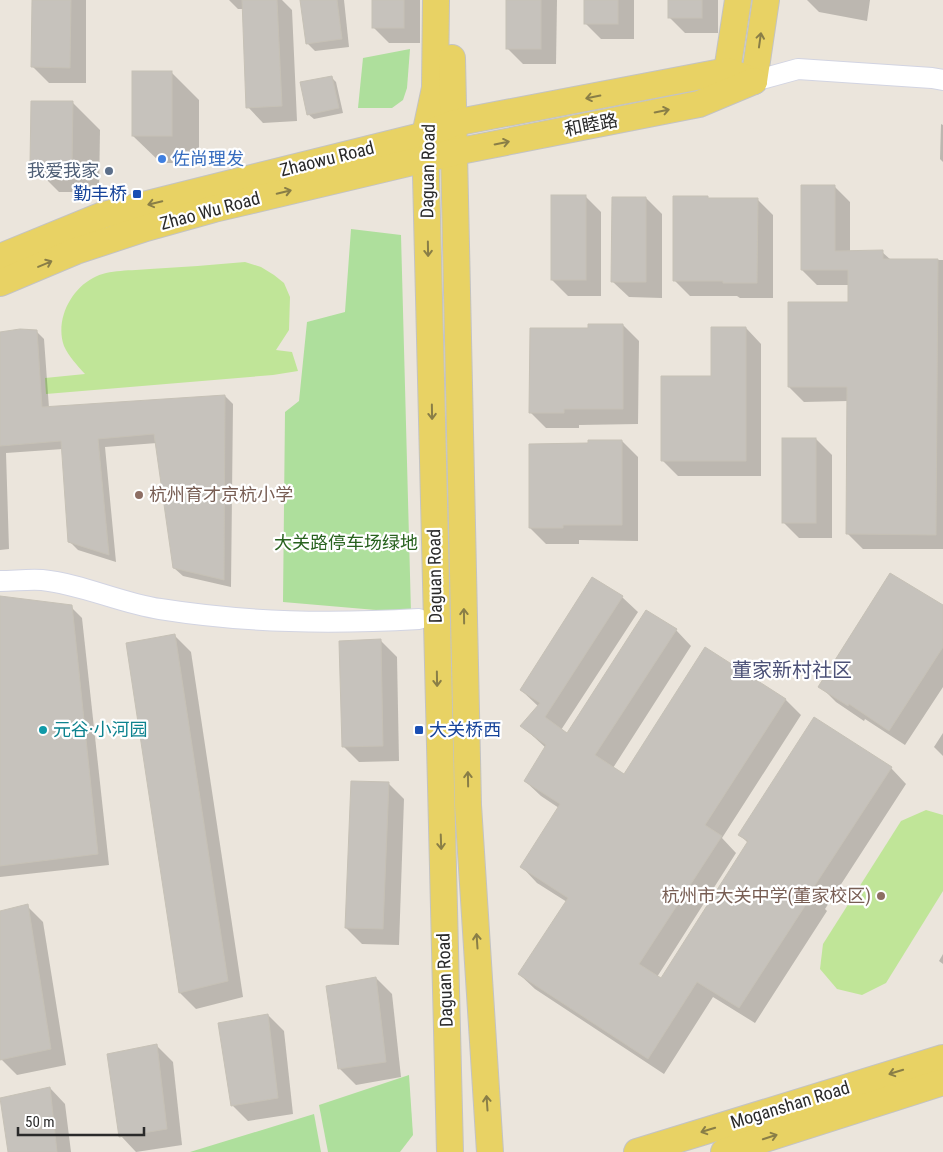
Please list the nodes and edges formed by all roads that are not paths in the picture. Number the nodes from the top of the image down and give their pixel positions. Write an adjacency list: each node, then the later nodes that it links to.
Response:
1 (436, 0): 5 (main road, Daguan Road)
2 (453, 0): 5 (main road, Daguan Road)
3 (738, 0): 6 (main road)
4 (766, 0): 8 (main road, one-way to 4)
5 (444, 45): 9 (main road, Daguan Road); 10 (main road, Daguan Road)
6 (727, 71): 8 (main road); 9 (main road, 和睦路, one-way to 9)
7 (943, 80): 8 (street, 和睦路)
8 (754, 81): 11 (main road, 和睦路, one-way to 8)
9 (454, 123): 10 (main road, 和睦路); 11 (main road, Daguan Road)
10 (425, 147): 11 (main road, 和睦路); 12 (main road, Zhaowu Road, one-way to 12); 13 (main road, Zhao Wu Road, one-way to 10); 18 (main road, Daguan Road, one-way to 18)
11 (454, 152): 19 (main road, Daguan Road, one-way to 11)
12 (0, 257)
13 (0, 283)
14 (0, 581): 15 (street)
15 (419, 619)
16 (943, 1058): 20 (main road, Moganshan Road, one-way to 20)
17 (943, 1082): 21 (main road, Moganshan Road, one-way to 17)
18 (450, 1152)
19 (490, 1152)
20 (637, 1152)
21 (724, 1152)

